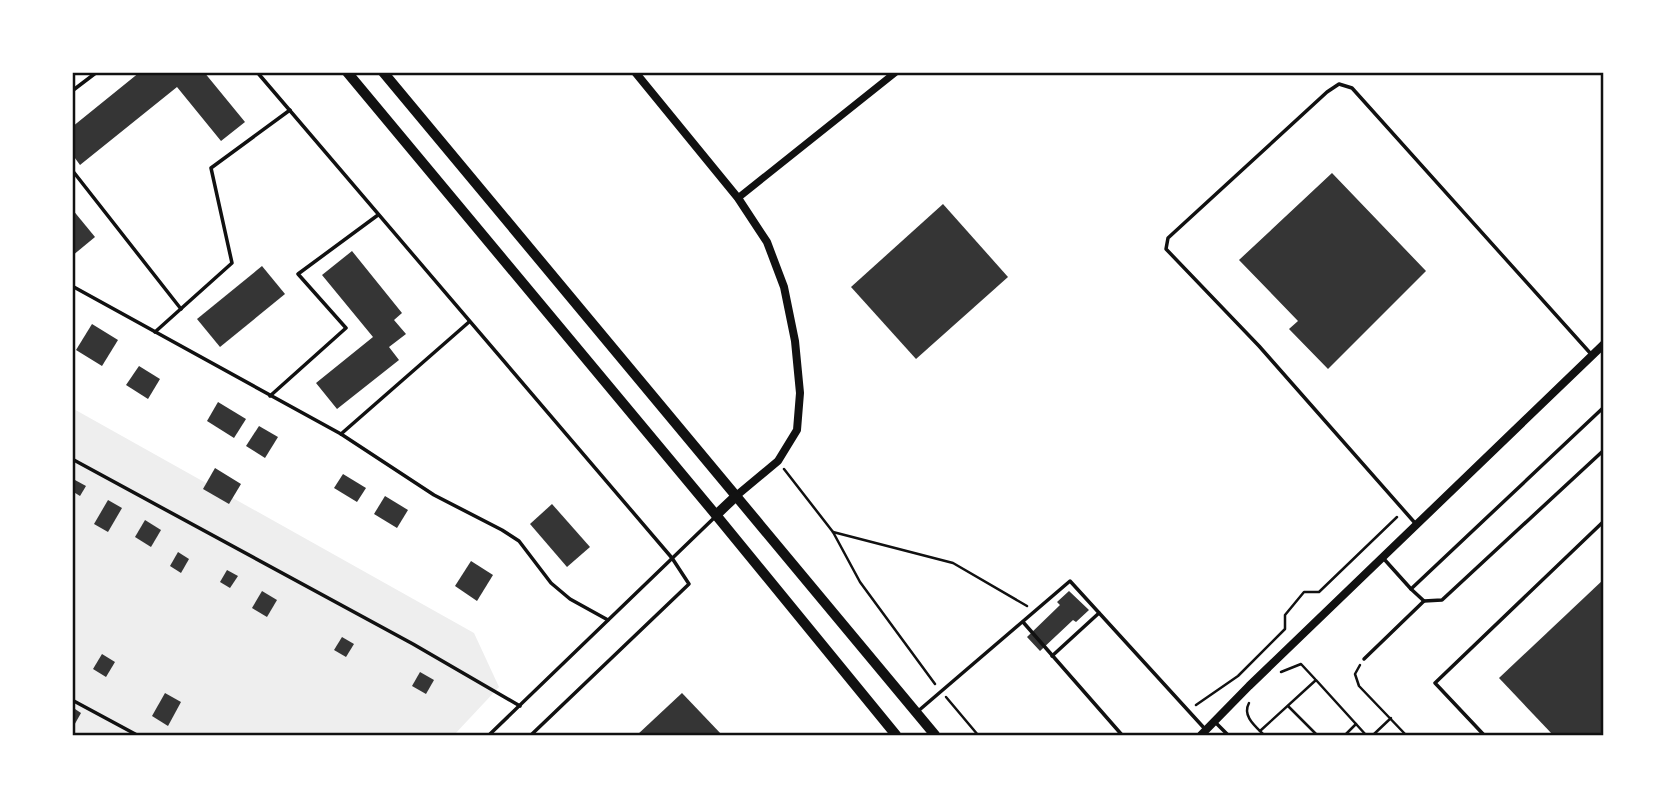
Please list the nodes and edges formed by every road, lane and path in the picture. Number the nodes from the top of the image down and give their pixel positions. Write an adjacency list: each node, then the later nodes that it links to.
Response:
1 (97, 72): 7 (lane)
2 (257, 72): 8 (lane)
3 (347, 72): 26 (main road)
4 (383, 72): 24 (main road)
5 (635, 72): 10 (street)
6 (896, 72): 10 (street)
7 (72, 91)
8 (290, 110): 11 (lane); 13 (lane)
9 (72, 170): 13 (lane)
10 (737, 198): 23 (street)
11 (378, 215): 14 (lane); 18 (lane)
12 (72, 286): 15 (lane)
13 (181, 309): 15 (lane)
14 (469, 322): 20 (lane); 30 (lane)
15 (155, 332): 18 (lane)
16 (1604, 344): 17 (street)
17 (1592, 356): 25 (lane); 28 (street)
18 (271, 396): 20 (lane)
19 (1604, 407): 32 (lane)
20 (341, 434): 36 (lane)
21 (1604, 450): 33 (lane)
22 (72, 458): 45 (lane)
23 (778, 461): 24 (street); 29 (path)
24 (736, 496): 26 (main road); 47 (main road)
25 (1404, 509): 28 (lane); 46 (path)
26 (716, 515): 30 (lane); 55 (main road)
27 (1604, 521): 66 (lane)
28 (1417, 524): 31 (street)
29 (833, 532): 34 (path); 42 (path)
30 (672, 558): 36 (lane); 54 (lane)
31 (1382, 558): 32 (lane); 49 (street)
32 (1411, 589): 33 (lane)
33 (1424, 601): 39 (lane)
34 (1035, 611): 35 (lane); 37 (lane)
35 (1099, 613): 38 (lane); 46 (lane)
36 (608, 620): 45 (lane)
37 (1023, 622): 38 (lane); 42 (lane)
38 (1052, 656): 58 (lane)
39 (1364, 659): 48 (path)
40 (1274, 678): 41 (path)
41 (1316, 680): 44 (path); 50 (path)
42 (941, 692): 47 (lane); 57 (path)
43 (72, 700): 52 (lane)
44 (1288, 705): 60 (path); 61 (path)
45 (520, 706): 53 (lane)
46 (1187, 710): 51 (lane)
47 (917, 713): 56 (main road)
48 (1391, 718): 64 (path); 65 (path)
49 (1216, 722): 51 (street); 59 (lane)
50 (1356, 724): 62 (path); 63 (path)
51 (1204, 733)
52 (137, 735)
53 (489, 735)
54 (531, 735)
55 (896, 735)
56 (935, 735)
57 (978, 735)
58 (1122, 735)
59 (1228, 735)
60 (1264, 735)
61 (1317, 735)
62 (1345, 735)
63 (1366, 735)
64 (1373, 735)
65 (1406, 735)
66 (1485, 735)

